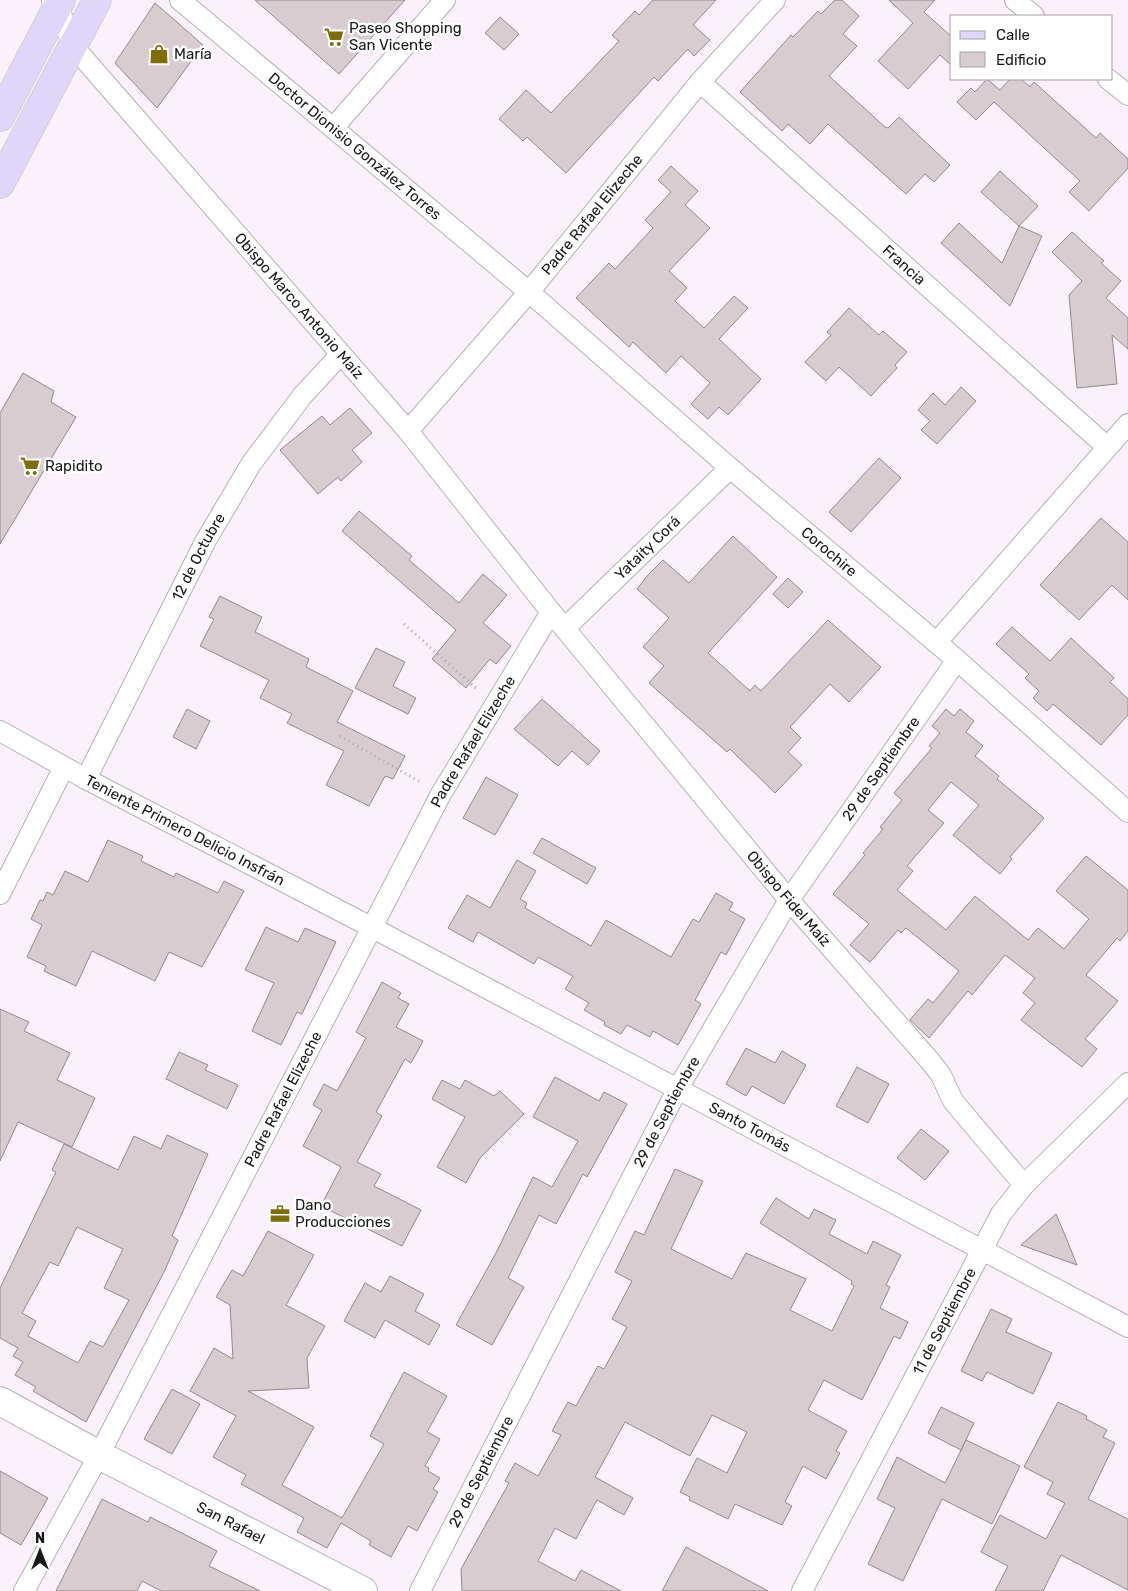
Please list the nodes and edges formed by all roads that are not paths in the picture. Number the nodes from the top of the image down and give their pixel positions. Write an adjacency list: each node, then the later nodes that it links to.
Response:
1 (97, 0): 8 (main road)
2 (180, 0): 13 (street, Doctor Dionisio González Torres)
3 (445, 0): 13 (street)
4 (775, 0): 10 (street, Padre Rafael Elizeche)
5 (1015, 0): 7 (street)
6 (57, 2): 8 (street, Obispo Marco Antonio Maíz); 12 (main road)
7 (1033, 15)
8 (73, 46): 14 (main road); 16 (street, Obispo Marco Antonio Maíz)
9 (1109, 80): 11 (street)
10 (700, 82): 15 (street, Padre Rafael Elizeche); 19 (street, Francia)
11 (1128, 96)
12 (0, 117)
13 (333, 128): 15 (street, Doctor Dionisio González Torres)
14 (0, 184)
15 (529, 292): 18 (street, Padre Rafael Elizeche); 20 (street, Corochire)
16 (340, 354): 18 (street, Obispo Marco Antonio Maíz); 27 (street, 12 de Octubre)
17 (1128, 424): 19 (street)
18 (408, 430): 21 (street, Obispo Marco Antonio Maíz)
19 (1107, 447): 23 (street)
20 (730, 468): 22 (street, Yataity Corá); 23 (street, Corochire)
21 (551, 612): 22 (street, Obispo Fidel Maíz); 31 (street, Padre Rafael Elizeche)
22 (565, 628): 30 (street, Obispo Fidel Maíz)
23 (936, 643): 24 (street, Corochire)
24 (956, 660): 28 (street, Corochire); 30 (street, 29 de Septiembre)
25 (0, 731): 26 (street, Teniente Primero Delicio Insfrán)
26 (64, 767): 27 (street, Teniente Primero Delicio Insfrán); 29 (street)
27 (86, 779): 31 (street, Teniente Primero Delicio Insfrán)
28 (1128, 812)
29 (0, 894)
30 (789, 900): 33 (street, 29 de Septiembre); 34 (street, Obispo Fidel Maíz)
31 (371, 927): 33 (street, Santo Tomás); 38 (street, Padre Rafael Elizeche)
32 (1128, 1082): 34 (street, 11 de Septiembre)
33 (677, 1090): 35 (street, Santo Tomás); 41 (street, 29 de Septiembre)
34 (1024, 1185): 35 (street, 11 de Septiembre)
35 (982, 1248): 36 (street, Santo Tomás); 42 (street, 11 de Septiembre)
36 (1128, 1327)
37 (0, 1401): 38 (street, San Rafael)
38 (99, 1455): 39 (street, Padre Rafael Elizeche); 40 (street, San Rafael)
39 (24, 1591)
40 (363, 1591)
41 (420, 1591)
42 (802, 1591)

